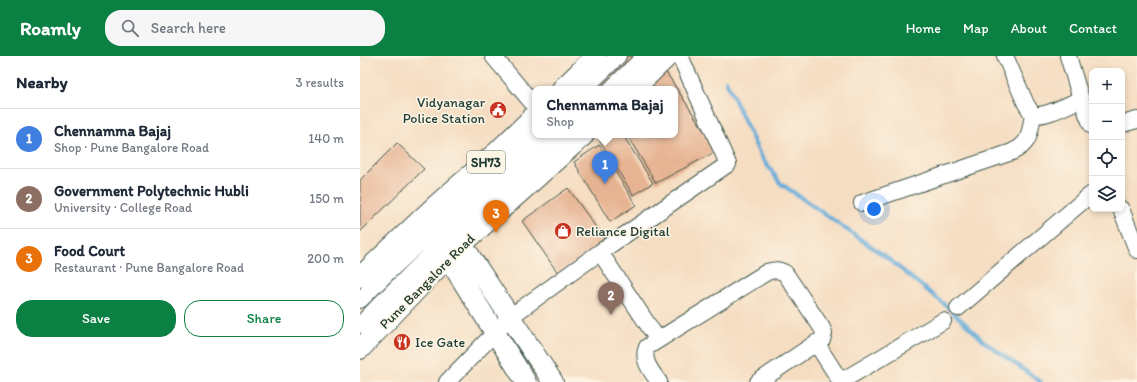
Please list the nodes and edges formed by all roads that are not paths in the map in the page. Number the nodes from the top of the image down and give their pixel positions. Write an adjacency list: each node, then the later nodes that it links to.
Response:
1 (494, 56): 14 (street)
2 (596, 56): 9 (main road)
3 (618, 56): 10 (street)
4 (645, 56): 11 (street)
5 (668, 56): 12 (main road)
6 (680, 56): 28 (street)
7 (1005, 56): 15 (street)
8 (1068, 56): 13 (street)
9 (565, 86)
10 (587, 86)
11 (614, 86)
12 (637, 86)
13 (1081, 99): 15 (street); 17 (street)
14 (532, 102)
15 (1033, 115): 24 (street)
16 (532, 118): 26 (main road, Pune Bangalore Road / SH73)
17 (1089, 119)
18 (1137, 120): 19 (street)
19 (1125, 123)
20 (534, 138): 26 (street)
21 (556, 138): 26 (street)
22 (580, 138): 26 (main road, Pune Bangalore Road / SH73)
23 (1089, 197): 31 (street)
24 (862, 203)
25 (1122, 212): 27 (street)
26 (442, 232): 29 (main road, Pune Bangalore Road / SH73); 30 (street); 32 (main road); 34 (street); 35 (main road); 38 (main road, Pune Bangalore Road / SH73)
27 (1137, 250)
28 (600, 252): 32 (street); 36 (street)
29 (360, 277)
30 (360, 300)
31 (958, 308)
32 (510, 317): 35 (street); 41 (main road)
33 (943, 321): 44 (street)
34 (360, 325)
35 (494, 333): 39 (street); 40 (main road)
36 (658, 340): 37 (street); 42 (street)
37 (816, 343): 43 (street); 44 (street)
38 (360, 349)
39 (447, 382)
40 (526, 382)
41 (553, 382)
42 (659, 382)
43 (758, 382)
44 (840, 382)

